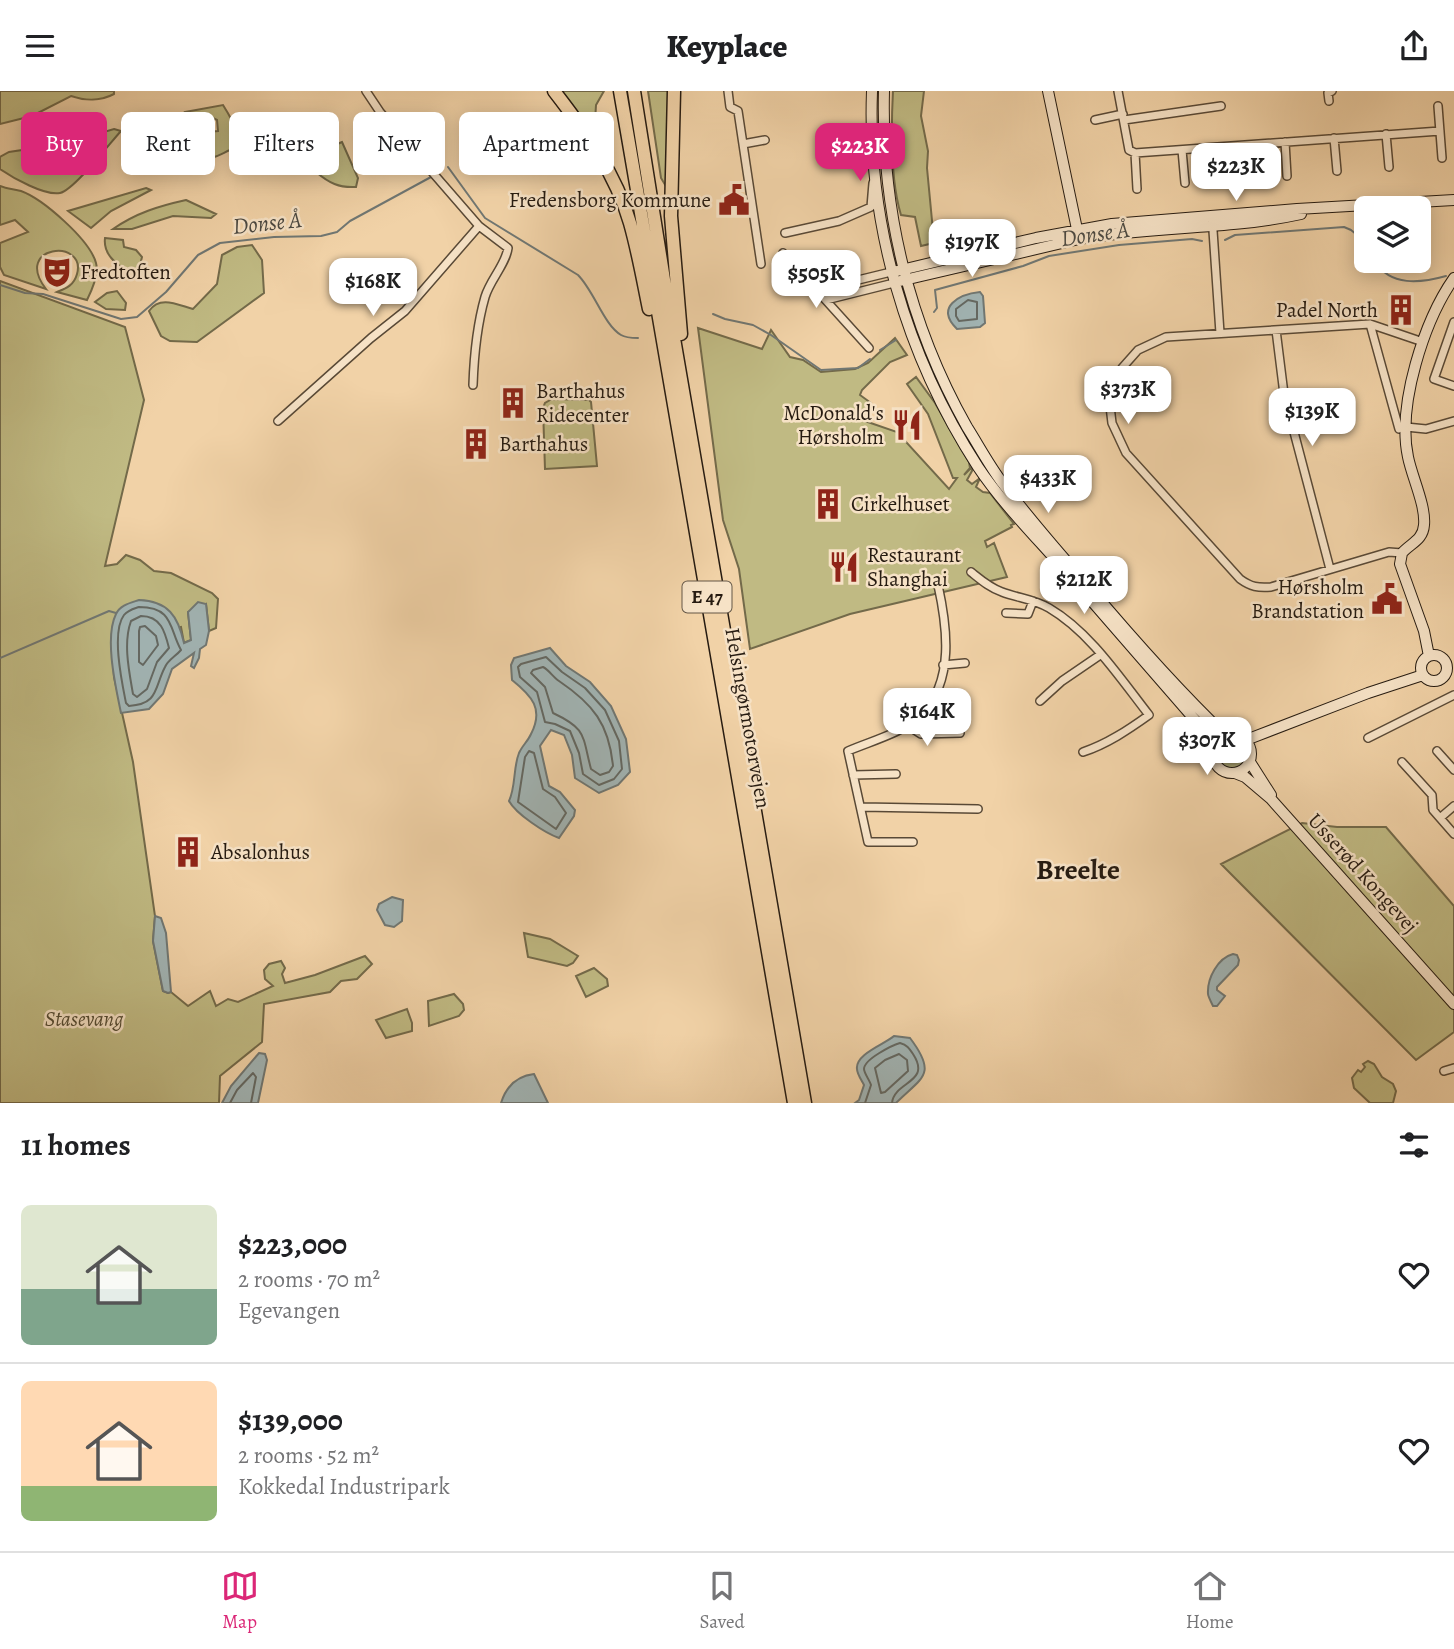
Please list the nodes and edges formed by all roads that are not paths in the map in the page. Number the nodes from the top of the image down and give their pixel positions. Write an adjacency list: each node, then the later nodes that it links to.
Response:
1 (366, 91): 37 (street)
2 (554, 91): 59 (highway)
3 (620, 91): 59 (highway, Helsingørmotorvejen / E 47)
4 (634, 91): 55 (highway, Helsingørmotorvejen / E 47)
5 (674, 91): 55 (highway)
6 (728, 91): 22 (street)
7 (872, 91): 29 (main road)
8 (884, 91): 42 (main road)
9 (1048, 91): 39 (main road)
10 (1118, 91): 15 (street)
11 (1332, 91): 12 (street)
12 (1329, 101)
13 (1220, 106): 15 (street)
14 (1438, 106): 17 (street)
15 (1123, 117): 16 (street); 25 (street)
16 (1095, 120)
17 (1440, 131): 18 (street); 26 (street)
18 (1386, 135): 19 (street); 27 (street)
19 (1334, 138): 21 (street); 28 (street)
20 (765, 140): 22 (street)
21 (1284, 142): 23 (street); 30 (street)
22 (743, 144): 41 (street)
23 (1233, 146): 24 (street); 31 (street)
24 (1182, 150): 25 (street); 32 (street)
25 (1135, 153): 33 (street)
26 (1442, 158)
27 (1389, 167)
28 (1337, 171)
29 (875, 176): 38 (street); 43 (main road)
30 (1287, 176)
31 (1236, 180)
32 (1185, 183)
33 (1137, 189)
34 (1454, 200): 35 (main road)
35 (1326, 208): 36 (main road); 36 (main road)
36 (1213, 221): 39 (main road); 50 (street)
37 (479, 226): 53 (street); 56 (street)
38 (785, 233)
39 (1078, 234): 42 (main road)
40 (783, 253): 45 (street)
41 (761, 264)
42 (904, 274): 43 (main road); 76 (main road)
43 (893, 277): 45 (street); 46 (street); 78 (main road)
44 (1454, 278): 51 (main road)
45 (817, 290): 46 (street)
46 (826, 299): 52 (street)
47 (1454, 322): 54 (street)
48 (1370, 324): 49 (street); 51 (street); 58 (street)
49 (1276, 330): 50 (street); 61 (street)
50 (1220, 333): 61 (street)
51 (1423, 342): 58 (main road)
52 (869, 348)
53 (473, 385)
54 (1454, 386)
55 (688, 414): 99 (highway, Helsingørmotorvejen / E 47)
56 (278, 421)
57 (1454, 421): 58 (street)
58 (1403, 428): 60 (main road)
59 (683, 456): 98 (highway, Helsingørmotorvejen / E 47)
60 (1402, 553): 61 (street); 67 (main road)
61 (1330, 569)
62 (971, 572): 64 (street)
63 (939, 585): 70 (street)
64 (1033, 601): 65 (street); 66 (street)
65 (1006, 613)
66 (1100, 655): 73 (street); 81 (street)
67 (1429, 656): 68 (main road); 71 (main road)
68 (1449, 662): 71 (main road)
69 (965, 663): 70 (street)
70 (943, 665): 74 (street)
71 (1422, 672): 79 (main road)
72 (1454, 695): 77 (street)
73 (1040, 701)
74 (907, 725): 75 (street); 87 (street)
75 (960, 733)
76 (1226, 736): 78 (main road); 79 (main road)
77 (1368, 738)
78 (1216, 744): 86 (main road)
79 (1249, 744): 82 (main road)
80 (1437, 751): 84 (street)
81 (1083, 752)
82 (1250, 762): 86 (main road); 88 (main road, Usserød Kongevej)
83 (1402, 762): 92 (street)
84 (1454, 770)
85 (896, 773): 87 (street)
86 (1235, 773): 88 (main road, Usserød Kongevej)
87 (853, 775): 90 (street)
88 (1271, 799): 95 (main road, Usserød Kongevej)
89 (1454, 806): 92 (street)
90 (861, 807): 91 (street); 94 (street)
91 (978, 809)
92 (1440, 818): 93 (street)
93 (1454, 834)
94 (913, 842)
95 (1454, 1004)
96 (1454, 1068): 97 (street)
97 (1444, 1071)
98 (794, 1103)
99 (805, 1103)

